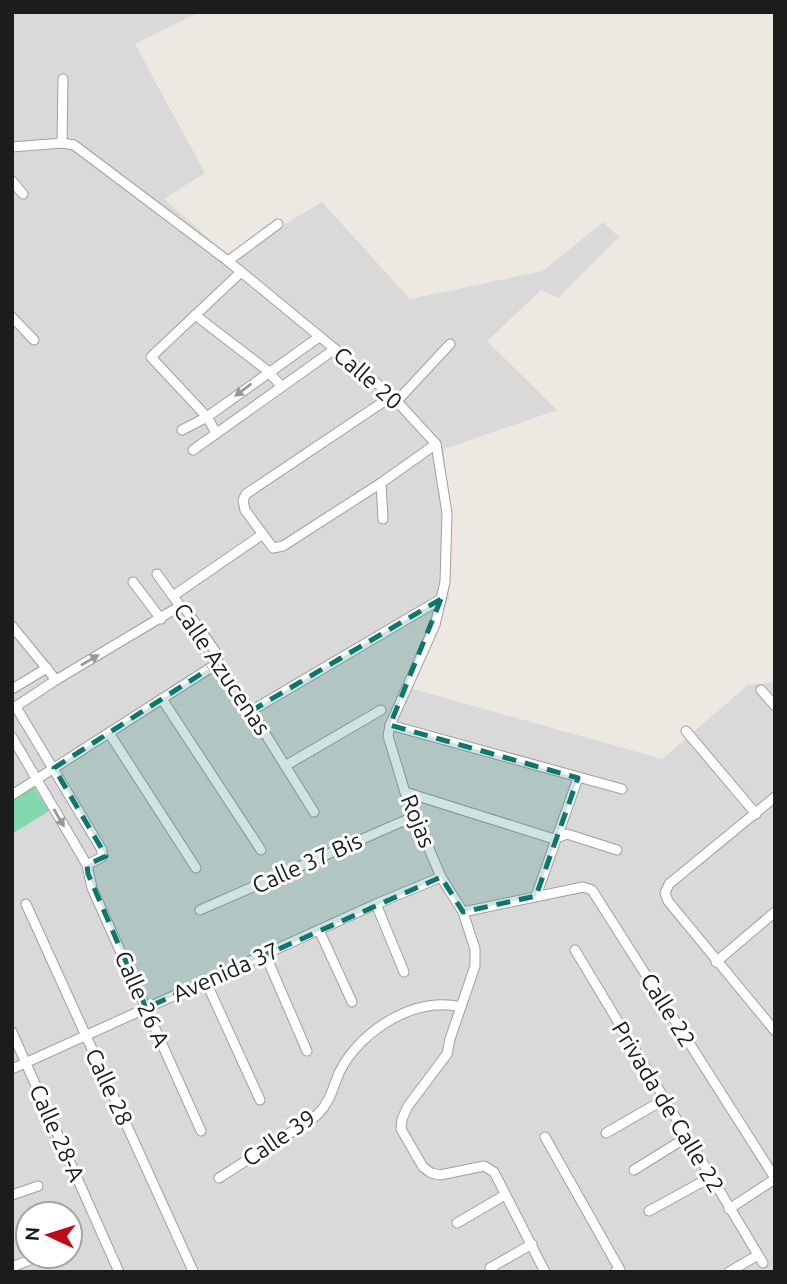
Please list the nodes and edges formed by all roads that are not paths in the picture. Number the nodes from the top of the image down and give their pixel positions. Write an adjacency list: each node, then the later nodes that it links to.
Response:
1 (63, 79): 2 (street)
2 (62, 143): 3 (street); 7 (street, Calle 20)
3 (12, 147)
4 (12, 181): 5 (street)
5 (23, 194)
6 (278, 224): 7 (street)
7 (228, 261): 8 (street, Calle 20)
8 (241, 272): 9 (street); 11 (street, Calle 20)
9 (195, 315): 15 (street); 18 (street)
10 (12, 317): 12 (street)
11 (319, 337): 14 (street, Calle 20); 15 (street)
12 (34, 340)
13 (450, 344): 17 (street)
14 (335, 349): 16 (street); 17 (street, Calle 20)
15 (268, 371): 16 (street); 18 (street, one-way to 18)
16 (281, 386): 20 (street)
17 (395, 398): 21 (street, Calle 20); 25 (street)
18 (207, 417): 19 (street); 20 (street)
19 (182, 430)
20 (216, 433): 22 (street)
21 (436, 444): 23 (street); 29 (street)
22 (193, 450)
23 (381, 483): 24 (street); 25 (street)
24 (383, 519)
25 (263, 534): 28 (street)
26 (157, 574): 28 (street, Calle Azucenas)
27 (133, 582): 31 (street)
28 (173, 596): 30 (street, Calle Azucenas)
29 (441, 599): 42 (street); 43 (street)
30 (180, 606): 31 (street); 33 (street, Calle Azucenas)
31 (161, 619): 35 (street, one-way to 31)
32 (12, 626): 34 (street)
33 (218, 663): 38 (street); 42 (street, Calle Azucenas)
34 (47, 668): 35 (street); 36 (street)
35 (56, 680): 40 (street)
36 (12, 689)
37 (761, 690): 39 (street)
38 (162, 699): 45 (street); 59 (street)
39 (775, 706)
40 (13, 708): 48 (street)
41 (381, 710): 47 (street)
42 (251, 711): 47 (street, Calle Azucenas)
43 (390, 725): 49 (street); 52 (street, Rojas)
44 (686, 731): 56 (street)
45 (109, 733): 48 (street); 62 (street)
46 (12, 737): 50 (street, Calle 26 A)
47 (285, 766): 55 (street, Calle Azucenas)
48 (54, 768): 50 (street); 61 (street)
49 (578, 778): 51 (street); 58 (street)
50 (36, 780): 53 (street); 61 (street, Calle 26 A, one-way to 61)
51 (622, 789)
52 (405, 792): 57 (street, Rojas); 58 (street)
53 (12, 796)
54 (775, 797): 56 (street)
55 (314, 812)
56 (755, 814): 73 (street)
57 (415, 816): 63 (street, Rojas); 67 (street, Calle 37 Bis)
58 (554, 839): 60 (street); 64 (street)
59 (261, 850)
60 (617, 850)
61 (87, 865): 78 (street, Calle 26 A)
62 (196, 868)
63 (441, 877): 66 (street, Avenida 37); 68 (street, Rojas)
64 (536, 896): 68 (street); 94 (street, Calle 22)
65 (26, 904): 81 (street, Calle 28)
66 (376, 904): 70 (street, Avenida 37); 74 (street)
67 (200, 911)
68 (463, 912): 77 (street, Rojas)
69 (775, 912): 73 (street)
70 (319, 930): 72 (street, Avenida 37); 76 (street)
71 (575, 950): 85 (street, Privada de Calle 22)
72 (265, 954): 75 (street, Avenida 37); 82 (street)
73 (716, 962): 79 (street)
74 (404, 972)
75 (206, 982): 78 (street, Avenida 37); 86 (street)
76 (352, 1002)
77 (461, 1007): 93 (street, Calle 39); 97 (street, Rojas)
78 (146, 1008): 81 (street, Avenida 37); 87 (street, Calle 26 A)
79 (773, 1026)
80 (12, 1032): 83 (street, Calle 28-A)
81 (85, 1035): 83 (street, Avenida 37); 103 (street, Calle 28)
82 (307, 1051)
83 (26, 1063): 84 (street, Avenida 37); 104 (street, Calle 28-A)
84 (12, 1069)
85 (665, 1099): 88 (street); 89 (street, Privada de Calle 22)
86 (260, 1100)
87 (201, 1131)
88 (606, 1133)
89 (687, 1137): 91 (street); 92 (street, Privada de Calle 22)
90 (545, 1138): 106 (street)
91 (634, 1170)
92 (710, 1177): 98 (street, Privada de Calle 22); 99 (street)
93 (219, 1178)
94 (775, 1179): 98 (street)
95 (38, 1186): 96 (street)
96 (12, 1195)
97 (506, 1195): 100 (street); 101 (street)
98 (729, 1209): 107 (street, Privada de Calle 22)
99 (649, 1211)
100 (457, 1223)
101 (532, 1244): 102 (street); 105 (street)
102 (490, 1269)
103 (193, 1271)
104 (119, 1272)
105 (545, 1272)
106 (615, 1272)
107 (729, 1272)

